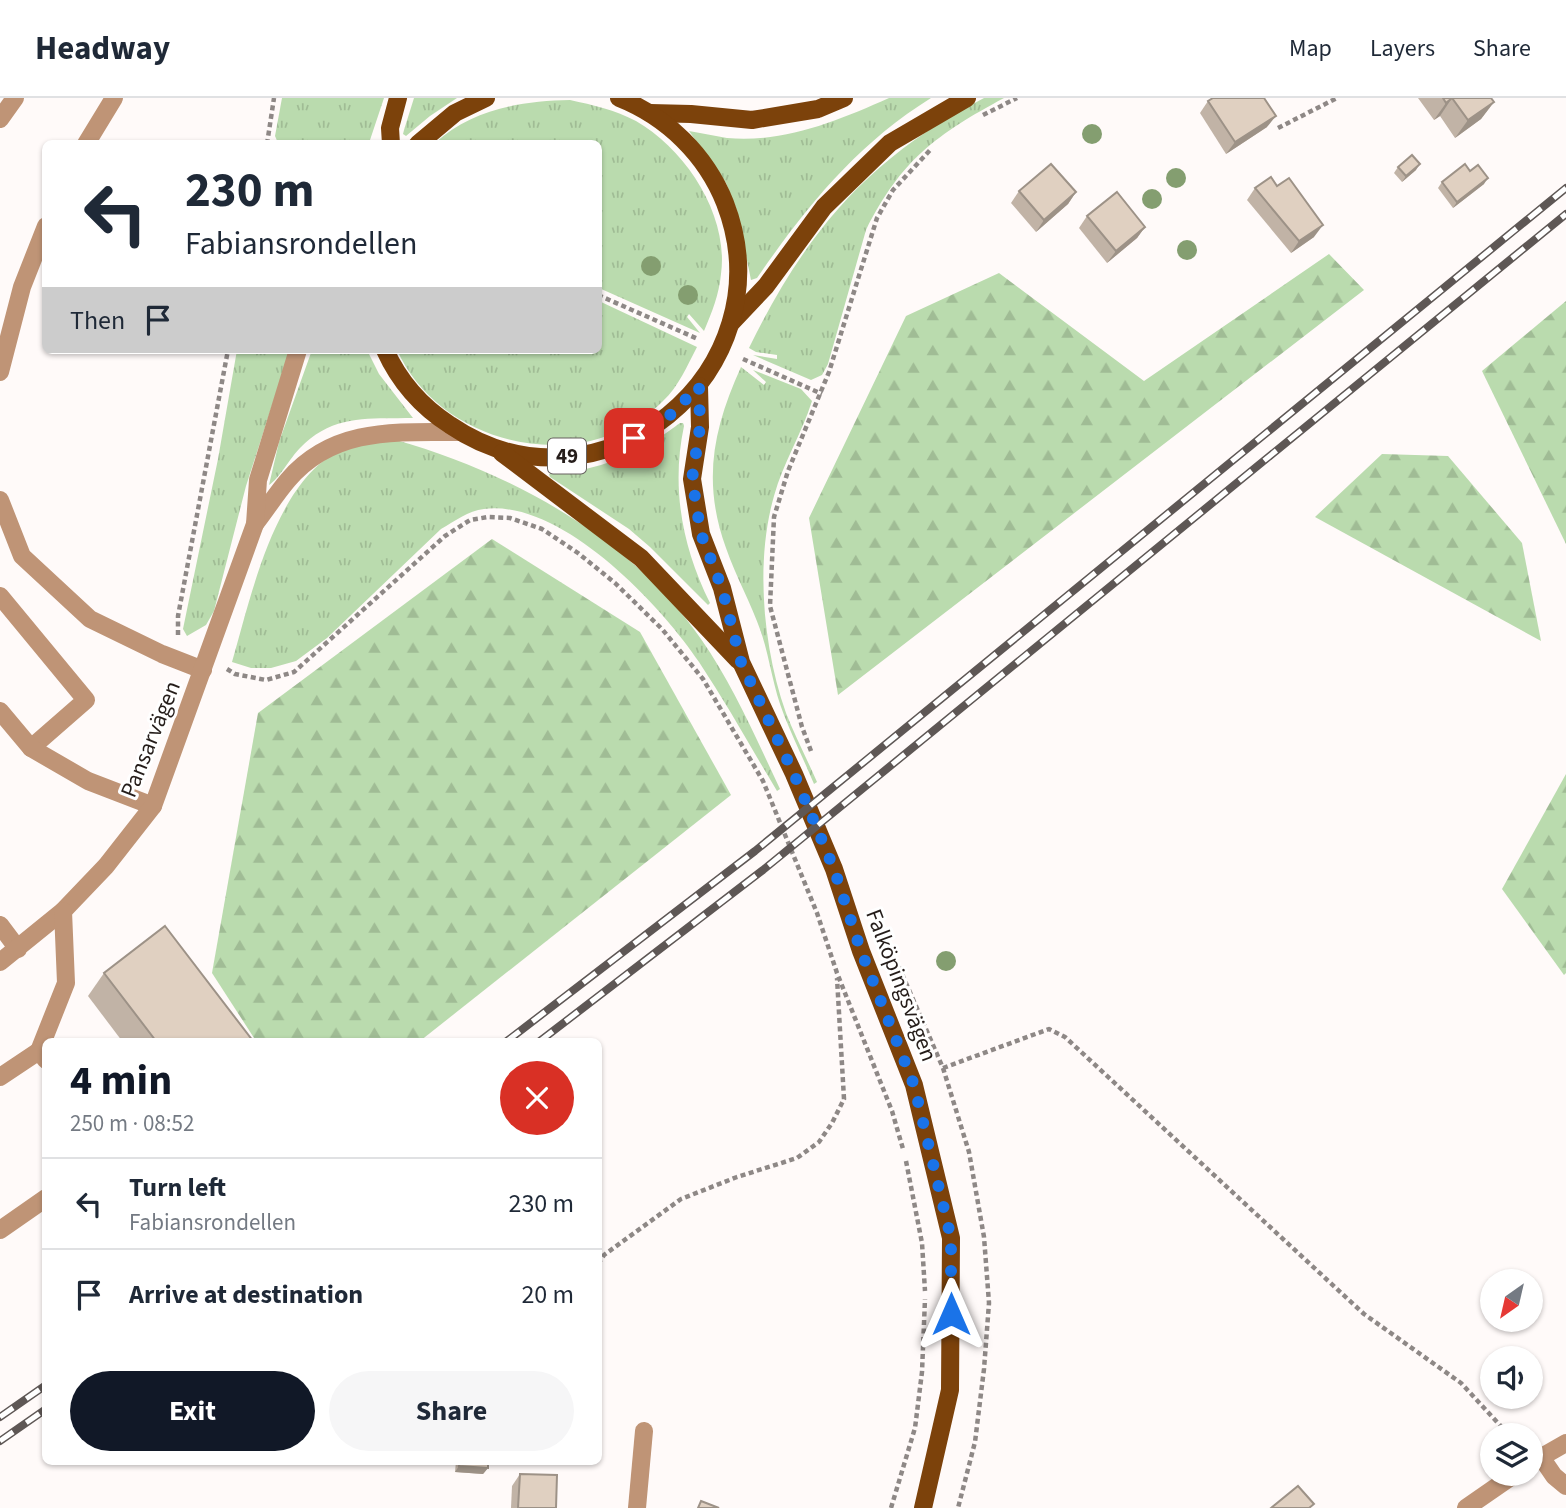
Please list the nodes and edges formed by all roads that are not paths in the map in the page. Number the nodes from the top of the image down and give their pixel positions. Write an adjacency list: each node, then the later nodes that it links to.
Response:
1 (15, 98): 9 (street)
2 (114, 98): 10 (street)
3 (398, 98): 11 (main road)
4 (486, 98): 12 (main road)
5 (619, 98): 8 (main road, 49)
6 (844, 98): 8 (main road)
7 (967, 98): 14 (main road)
8 (650, 113): 14 (main road, 49)
9 (0, 119)
10 (88, 140)
11 (391, 140)
12 (423, 140)
13 (42, 236): 17 (street)
14 (732, 323): 18 (main road, 49)
15 (297, 354): 22 (street, Pansarvägen)
16 (387, 354): 19 (main road, 49)
17 (0, 372)
18 (699, 386): 20 (main road, 49); 24 (main road, Falköpingsvägen / 49)
19 (459, 432): 20 (main road, 49); 22 (street, Pansarvägen)
20 (497, 449): 24 (main road, Falköpingsvägen / 49)
21 (0, 500): 25 (street)
22 (255, 524): 25 (street, Pansarvägen)
23 (0, 596): 27 (street)
24 (741, 662): 45 (main road, Falköpingsvägen / 49)
25 (205, 665): 28 (street, Pansarvägen)
26 (0, 711): 27 (street)
27 (32, 748): 28 (street)
28 (153, 806): 29 (street, Pansarvägen)
29 (63, 911): 31 (street, Pansarvägen); 33 (street)
30 (0, 925): 31 (street)
31 (18, 949): 32 (street, Pansarvägen)
32 (0, 962)
33 (48, 1038)
34 (42, 1055): 35 (street)
35 (0, 1077)
36 (42, 1201): 37 (street)
37 (0, 1230)
38 (644, 1431): 44 (street)
39 (1566, 1443): 40 (street)
40 (1543, 1456)
41 (1543, 1466): 43 (street)
42 (1498, 1486): 46 (street)
43 (1566, 1486)
44 (637, 1508)
45 (922, 1508)
46 (1466, 1508)

